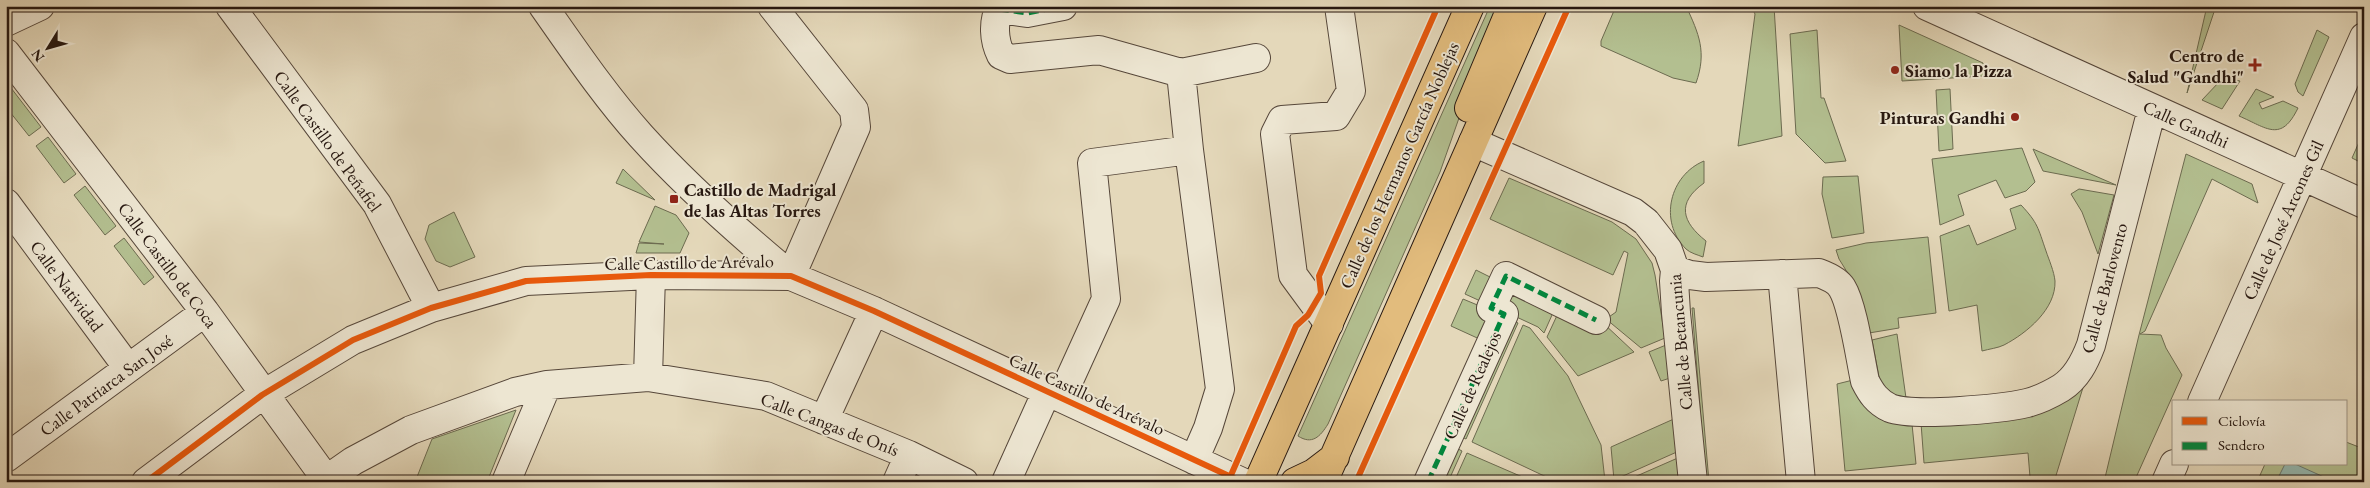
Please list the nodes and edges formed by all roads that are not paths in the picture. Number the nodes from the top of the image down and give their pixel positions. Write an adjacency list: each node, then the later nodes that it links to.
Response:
1 (40, 6): 12 (street)
2 (230, 6): 28 (street, Calle Castillo de Peñafiel)
3 (543, 6): 27 (street)
4 (772, 6): 27 (street)
5 (1063, 6): 11 (street)
6 (1339, 6): 32 (street)
7 (1470, 6): 32 (main road, Calle de los Hermanos García Noblejas)
8 (1512, 6): 20 (main road)
9 (1533, 6): 18 (main road)
10 (1927, 6): 17 (street, Calle Gandhi)
11 (1000, 8): 16 (street)
12 (6, 22)
13 (2364, 37): 21 (street, Calle de José Arcones Gil)
14 (6, 53): 30 (street, Calle Castillo de Coca)
15 (1256, 58): 16 (street)
16 (1181, 73): 19 (street)
17 (2152, 109): 21 (street, Calle Gandhi); 25 (street, Calle de Barlovento)
18 (1473, 142): 20 (main road); 24 (street, Calle de Betancunia)
19 (1189, 150): 37 (street); 43 (street)
20 (1458, 175): 41 (main road)
21 (2303, 176): 23 (street, Calle Gandhi); 38 (street, Calle de José Arcones Gil)
22 (6, 203): 33 (street, Calle Natividad)
23 (2364, 204)
24 (1675, 270): 25 (street, Calle de Barlovento); 56 (street, Calle de Betancunia)
25 (1782, 274): 57 (street)
26 (651, 275): 27 (street, Calle Castillo de Arévalo); 28 (street, Calle Castillo de Arévalo); 34 (street, Calle Castillo de Arévalo)
27 (791, 276): 29 (street, Calle Castillo de Arévalo)
28 (430, 308): 36 (street, Calle Castillo de Arévalo)
29 (874, 311): 37 (street, Calle Castillo de Arévalo); 39 (street)
30 (205, 312): 33 (street, Calle Patriarca San José); 36 (street, Calle Castillo de Coca)
31 (1596, 320): 55 (street, Calle de Realejos)
32 (1329, 324): 52 (main road, Calle de los Hermanos García Noblejas)
33 (128, 368): 42 (street, Calle Patriarca San José)
34 (648, 377): 35 (street, Calle Cangas de Onís); 39 (street, Calle Cangas de Onís)
35 (547, 385): 45 (street, Calle Cangas de Onís); 47 (street)
36 (262, 395): 45 (street, Calle Castillo de Coca); 46 (street, Calle Castillo de Arévalo)
37 (1054, 395): 43 (street, Calle Castillo de Arévalo); 50 (street)
38 (2203, 400)
39 (824, 420): 40 (street, Calle Cangas de Onís)
40 (909, 455): 48 (street); 49 (street, Calle Cangas de Onís)
41 (1334, 457): 53 (main road); 54 (main road)
42 (6, 458)
43 (1194, 460): 51 (street, Calle Castillo de Arévalo)
44 (2173, 466): 58 (street)
45 (327, 481)
46 (146, 482)
47 (506, 482)
48 (897, 482)
49 (964, 482)
50 (1006, 482)
51 (1242, 482)
52 (1258, 482)
53 (1296, 482)
54 (1324, 482)
55 (1428, 482)
56 (1693, 482)
57 (1801, 482)
58 (2166, 482)

